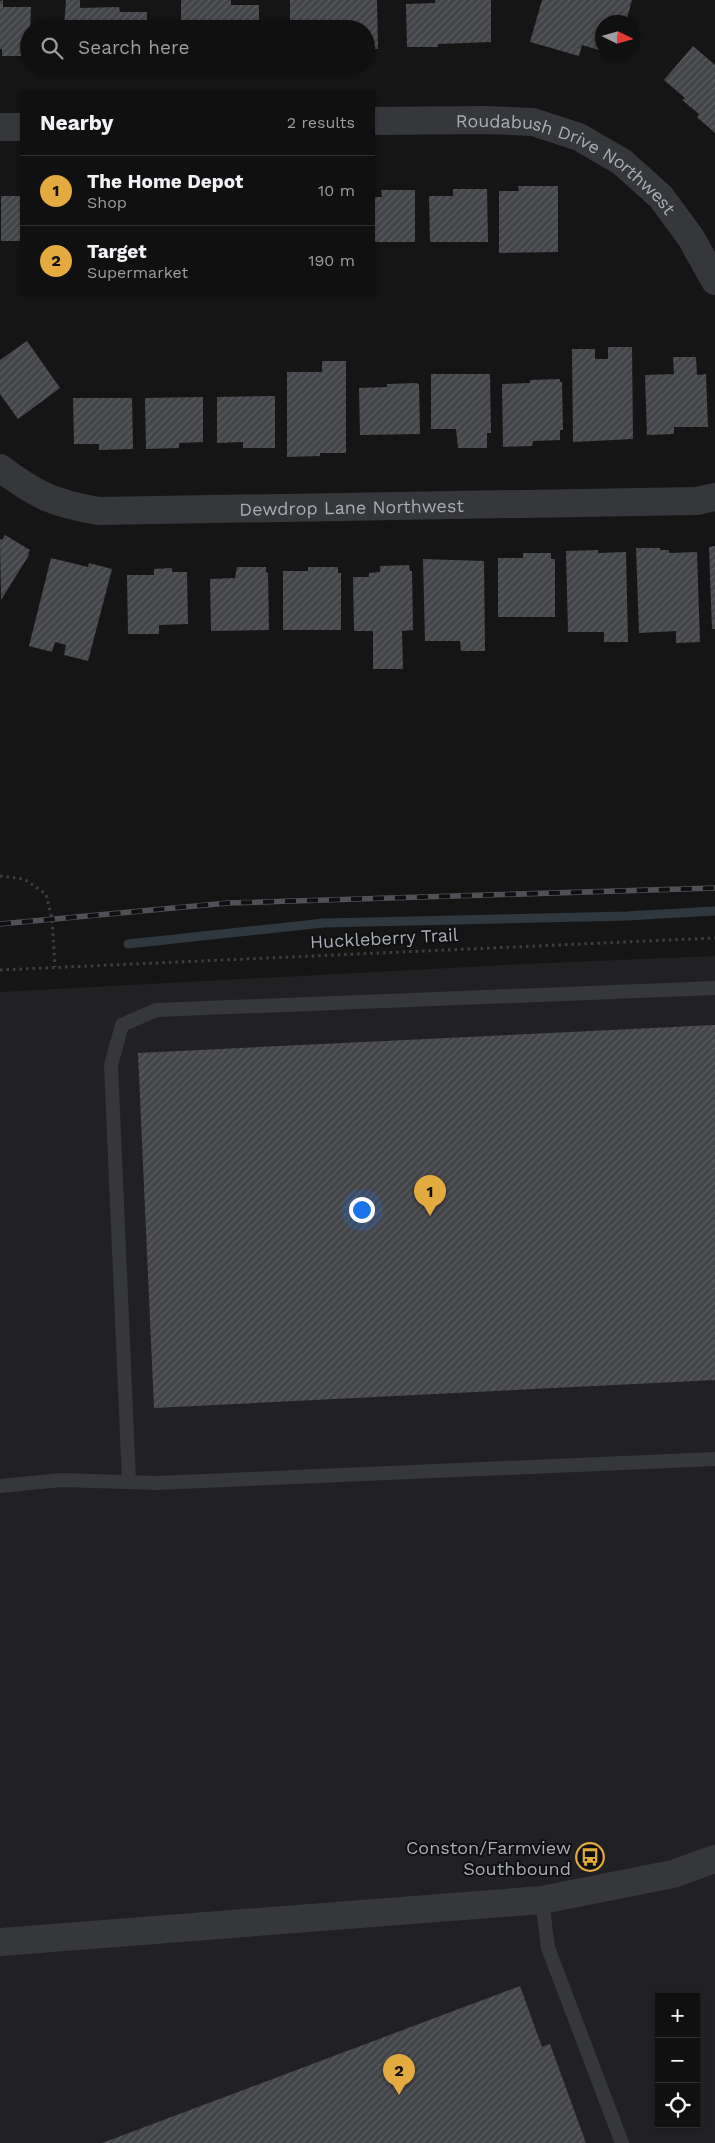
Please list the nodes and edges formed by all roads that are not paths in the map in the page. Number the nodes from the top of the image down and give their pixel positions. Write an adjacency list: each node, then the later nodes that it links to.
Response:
1 (375, 122): 4 (street, Roudabush Drive Northwest)
2 (20, 126): 3 (street)
3 (0, 127)
4 (715, 281)
5 (0, 468): 6 (street, Dewdrop Lane Northwest)
6 (715, 498)
7 (715, 988): 9 (lane)
8 (715, 1459): 9 (lane)
9 (129, 1482): 10 (lane)
10 (0, 1486)
11 (715, 1859): 12 (street)
12 (542, 1900): 13 (street); 14 (lane)
13 (0, 1942)
14 (622, 2143)

